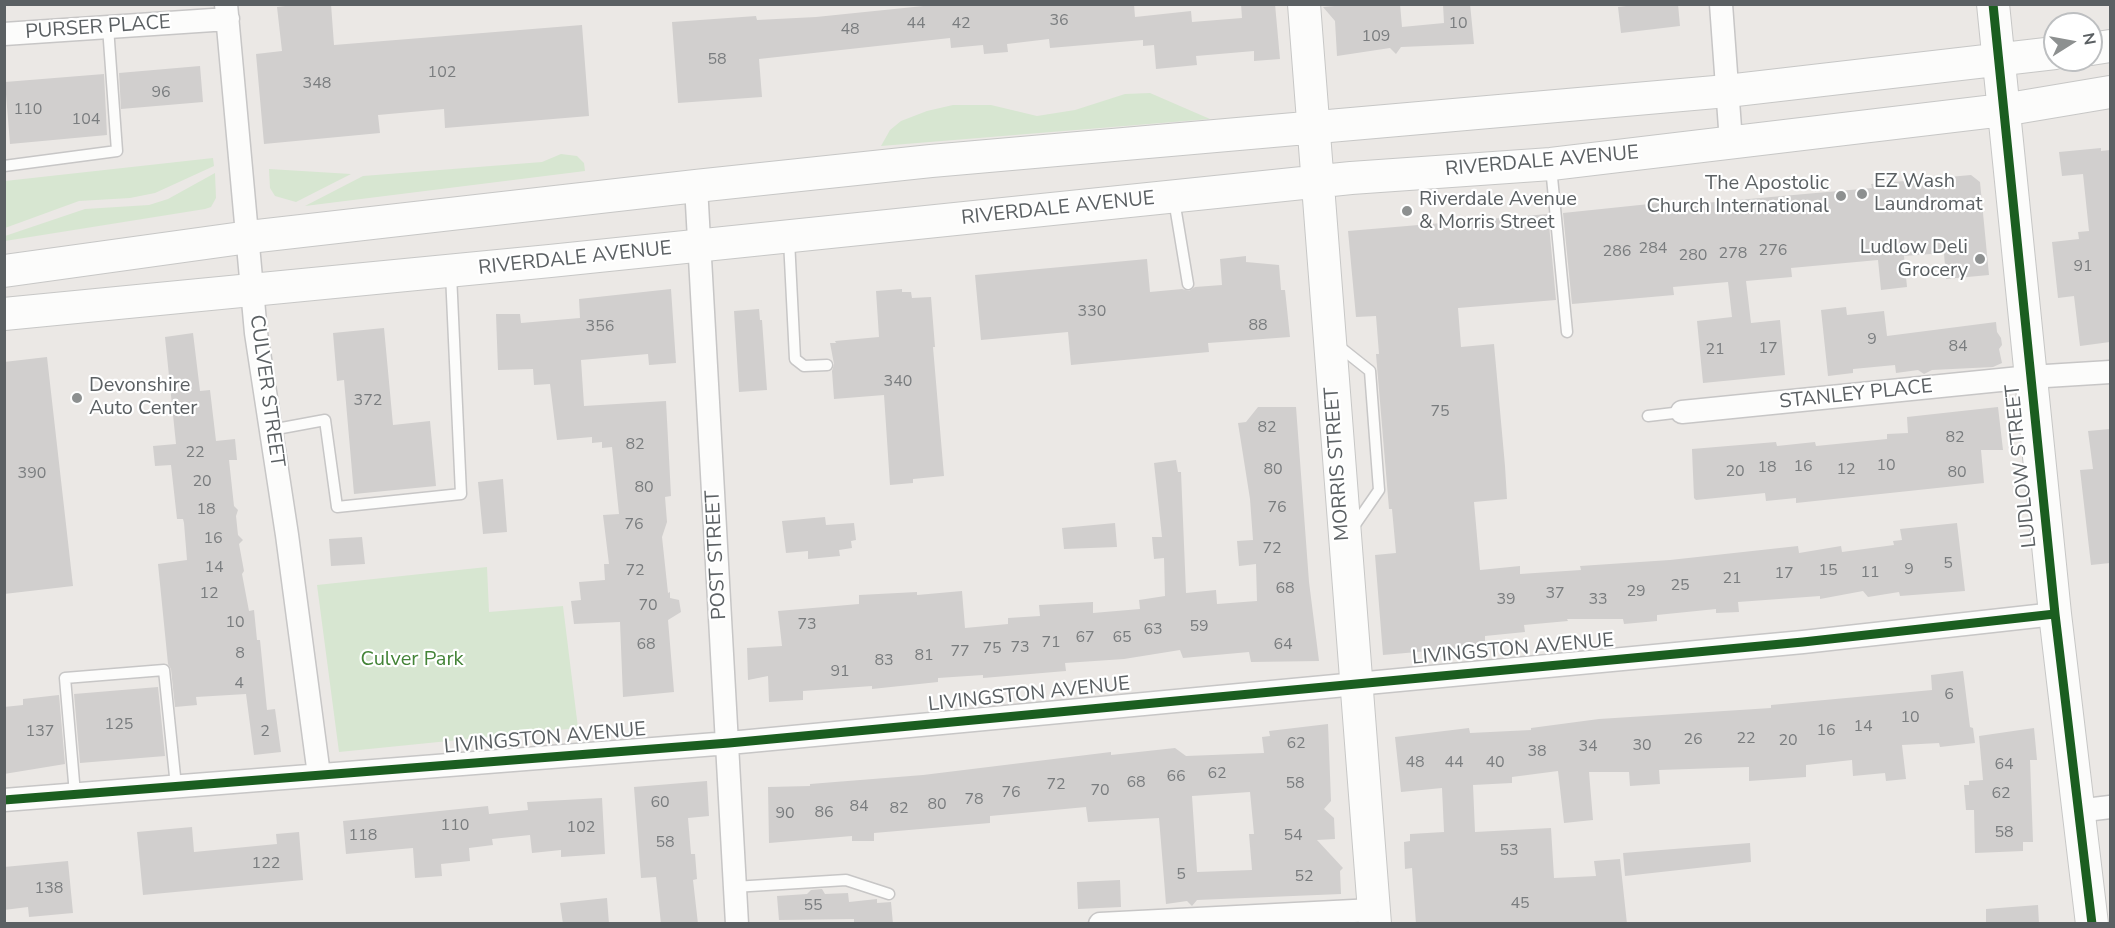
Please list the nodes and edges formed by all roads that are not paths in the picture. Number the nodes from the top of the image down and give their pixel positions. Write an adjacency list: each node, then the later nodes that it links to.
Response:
1 (1304, 4): 12 (main road, MORRIS STREET)
2 (1721, 4): 9 (street)
3 (1993, 4): 8 (main road, LUDLOW STREET)
4 (227, 12): 5 (street, PURSER PLACE); 19 (street, CULVER STREET)
5 (108, 27): 6 (street, PURSER PLACE); 15 (lane)
6 (4, 34)
7 (2043, 54): 8 (main road)
8 (1998, 60): 9 (main road); 11 (main road, LUDLOW STREET)
9 (1727, 91): 12 (main road); 13 (street)
10 (2110, 92): 11 (main road, RIVERDALE AVENUE)
11 (2003, 110): 13 (main road, RIVERDALE AVENUE); 30 (main road, LUDLOW STREET)
12 (1314, 129): 16 (main road, MORRIS STREET); 17 (main road)
13 (1731, 142): 14 (main road, RIVERDALE AVENUE)
14 (1551, 164): 16 (main road, RIVERDALE AVENUE); 27 (lane)
15 (4, 166)
16 (1317, 182): 18 (main road, RIVERDALE AVENUE); 35 (main road, MORRIS STREET)
17 (696, 186): 19 (main road); 21 (street, POST STREET)
18 (1174, 197): 20 (main road, RIVERDALE AVENUE); 24 (lane)
19 (249, 237): 23 (main road); 25 (street, CULVER STREET)
20 (789, 237): 21 (main road, RIVERDALE AVENUE); 28 (lane)
21 (699, 246): 22 (main road, RIVERDALE AVENUE); 36 (street, POST STREET)
22 (451, 271): 25 (main road, RIVERDALE AVENUE); 33 (lane)
23 (4, 272)
24 (1188, 284)
25 (253, 290): 26 (main road, RIVERDALE AVENUE); 33 (street, CULVER STREET)
26 (4, 314)
27 (1568, 332)
28 (827, 365)
29 (2110, 372): 30 (street, STANLEY PLACE)
30 (2030, 377): 31 (street, STANLEY PLACE); 34 (main road, LUDLOW STREET)
31 (1682, 412): 32 (lane)
32 (1648, 416)
33 (271, 430): 37 (street, CULVER STREET)
34 (2055, 614): 35 (street, LIVINGSTON AVENUE); 42 (main road, LUDLOW STREET)
35 (1354, 682): 36 (street, LIVINGSTON AVENUE); 45 (main road, MORRIS STREET)
36 (729, 743): 37 (street, LIVINGSTON AVENUE); 43 (street, POST STREET)
37 (319, 775): 38 (street, LIVINGSTON AVENUE)
38 (176, 786): 39 (street, LIVINGSTON AVENUE); 39 (lane)
39 (75, 794): 40 (street, LIVINGSTON AVENUE)
40 (4, 800)
41 (2110, 807): 42 (street)
42 (2077, 811): 48 (main road, LUDLOW STREET)
43 (734, 887): 44 (lane); 46 (street, POST STREET)
44 (889, 894)
45 (1374, 917): 47 (street)
46 (737, 924)
47 (1100, 924)
48 (2092, 924)

